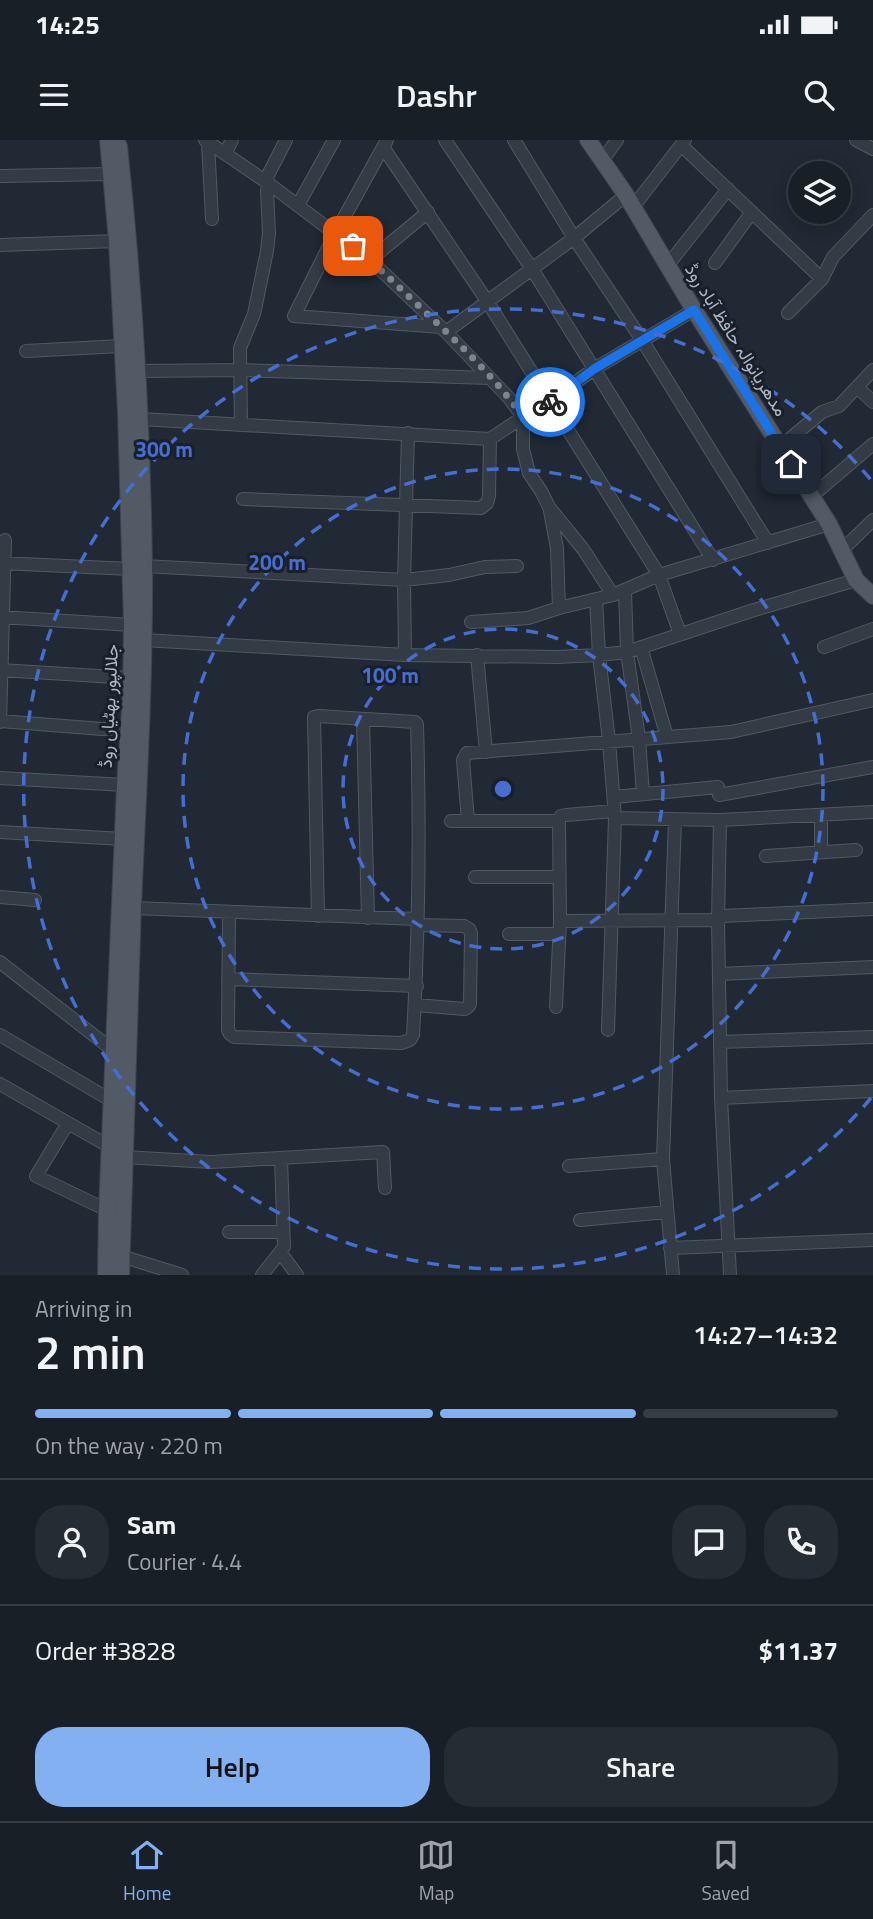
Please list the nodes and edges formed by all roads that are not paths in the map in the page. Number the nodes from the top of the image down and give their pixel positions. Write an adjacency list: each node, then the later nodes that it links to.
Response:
1 (108, 140): 17 (main road, جلالپور بھٹیاں روڈ)
2 (118, 140): 46 (main road, جلالپور بھٹیاں روڈ)
3 (232, 140): 15 (street)
4 (286, 140): 19 (street)
5 (334, 140): 22 (street)
6 (445, 140): 34 (street)
7 (514, 140): 28 (street)
8 (588, 140): 16 (main road, مدھریانوالہ حافظ آباد روڈ)
9 (617, 140): 16 (street)
10 (856, 140): 14 (street)
11 (206, 141): 15 (street); 26 (street)
12 (683, 142): 20 (street); 21 (street)
13 (385, 143): 23 (street); 27 (street)
14 (873, 149)
15 (225, 154): 19 (street)
16 (602, 160): 21 (main road, مدھریانوالہ حافظ آباد روڈ)
17 (111, 174): 18 (street); 29 (main road, جلالپور بھٹیاں روڈ)
18 (0, 176)
19 (266, 182): 22 (street); 44 (street)
20 (728, 189): 24 (street); 33 (street)
21 (629, 201): 28 (street); 33 (main road, مدھریانوالہ حافظ آباد روڈ)
22 (298, 205): 27 (street)
23 (428, 212): 31 (street); 36 (street)
24 (752, 212): 32 (street); 35 (street)
25 (873, 215): 35 (street)
26 (212, 219)
27 (336, 233): 31 (street); 39 (street)
28 (574, 238): 34 (street); 40 (street)
29 (117, 241): 30 (street); 41 (main road, جلالپور بھٹیاں روڈ)
30 (0, 245)
31 (370, 260): 39 (street)
32 (715, 262)
33 (667, 266): 37 (main road, مدھریانوالہ حافظ آباد روڈ)
34 (532, 269): 36 (street); 43 (street)
35 (822, 278): 38 (street)
36 (487, 301): 39 (street); 49 (street)
37 (694, 310): 40 (street); 57 (main road, مدھریانوالہ حافظ آباد روڈ)
38 (788, 313)
39 (444, 329): 47 (street)
40 (642, 340): 43 (street); 65 (street)
41 (122, 346): 42 (street); 70 (main road, جلالپور بھٹیاں روڈ)
42 (26, 351)
43 (594, 369): 49 (street); 67 (street)
44 (241, 370): 46 (street); 47 (street); 53 (street)
45 (873, 370): 48 (street)
46 (137, 371): 52 (main road, جلالپور بھٹیاں روڈ)
47 (490, 378): 51 (street)
48 (857, 387): 50 (street); 57 (street)
49 (550, 401): 51 (street); 71 (street)
50 (873, 402)
51 (523, 417): 55 (street); 61 (street)
52 (140, 419): 53 (street); 70 (main road, جلالپور بھٹیاں روڈ)
53 (241, 425): 54 (street)
54 (408, 433): 55 (street); 60 (street)
55 (489, 439): 60 (street)
56 (873, 444): 58 (street)
57 (780, 447): 58 (main road, مدھریانوالہ حافظ آباد روڈ)
58 (811, 497): 63 (main road, مدھریانوالہ حافظ آباد روڈ)
59 (243, 499): 60 (street)
60 (407, 505): 72 (street)
61 (549, 508): 74 (street); 77 (street)
62 (873, 520): 66 (street)
63 (829, 524): 65 (street); 66 (main road, مدھریانوالہ حافظ آباد روڈ)
64 (5, 540): 68 (street)
65 (768, 543): 67 (street)
66 (842, 550): 73 (main road, مدھریانوالہ حافظ آباد روڈ)
67 (713, 559): 71 (street)
68 (2, 564): 70 (street); 78 (street)
69 (517, 566): 72 (street)
70 (137, 568): 72 (street); 80 (main road, جلالپور بھٹیاں روڈ); 83 (main road, جلالپور بھٹیاں روڈ)
71 (659, 575): 74 (street); 82 (street)
72 (404, 580): 87 (street)
73 (856, 580): 75 (main road, مدھریانوالہ حافظ آباد روڈ); 82 (street)
74 (619, 593): 76 (street); 86 (street)
75 (873, 596)
76 (596, 599): 77 (street); 89 (street)
77 (559, 608): 79 (street)
78 (1, 617): 80 (street); 90 (street)
79 (471, 622)
80 (132, 625): 91 (main road, جلالپور بھٹیاں روڈ)
81 (873, 629): 85 (street)
82 (680, 634): 84 (street)
83 (143, 640): 87 (street); 121 (main road, جلالپور بھٹیاں روڈ)
84 (641, 647): 86 (street); 96 (street)
85 (824, 647)
86 (627, 652): 89 (street); 97 (street)
87 (405, 655): 88 (street)
88 (477, 655): 89 (street); 99 (street)
89 (599, 655): 98 (street)
90 (1, 671): 91 (street); 94 (street)
91 (131, 678): 95 (main road, جلالپور بھٹیاں روڈ)
92 (873, 700): 96 (street)
93 (363, 719): 124 (street); 125 (street); 129 (street)
94 (0, 721): 95 (street)
95 (128, 728): 102 (main road, جلالپور بھٹیاں روڈ)
96 (667, 737): 97 (street)
97 (639, 739): 98 (street); 103 (street)
98 (609, 741): 99 (street); 104 (street)
99 (486, 752): 110 (street)
100 (873, 767): 103 (street)
101 (0, 778): 102 (street)
102 (125, 785): 113 (main road, جلالپور بھٹیاں روڈ)
103 (643, 794): 104 (street)
104 (614, 809): 107 (street); 111 (street); 128 (street)
105 (873, 812): 106 (street)
106 (821, 815): 108 (street); 115 (street)
107 (675, 818): 108 (street); 126 (street)
108 (720, 820): 127 (street)
109 (451, 821): 110 (street)
110 (468, 821): 111 (street)
111 (559, 821): 118 (street)
112 (0, 832): 113 (street)
113 (123, 839): 143 (main road, جلالپور بھٹیاں روڈ)
114 (856, 850): 115 (street)
115 (821, 852): 116 (street)
116 (766, 856)
117 (475, 877): 118 (street)
118 (559, 877): 130 (street)
119 (0, 897): 120 (street)
120 (35, 900)
121 (133, 908): 123 (street); 150 (main road, جلالپور بھٹیاں روڈ)
122 (873, 909): 127 (street)
123 (229, 912): 124 (street); 135 (street)
124 (317, 916): 125 (street)
125 (368, 918): 129 (street)
126 (672, 920): 127 (street); 128 (street); 152 (street)
127 (719, 920): 134 (street)
128 (611, 921): 130 (street); 139 (street)
129 (418, 922): 136 (street); 137 (street)
130 (559, 928): 131 (street); 138 (street)
131 (509, 934)
132 (0, 962): 143 (street)
133 (873, 967): 134 (street)
134 (719, 974): 142 (street)
135 (228, 979): 136 (street); 137 (street)
136 (417, 986): 137 (street)
137 (415, 1005)
138 (556, 1007)
139 (608, 1030)
140 (0, 1035): 147 (street)
141 (873, 1037): 142 (street)
142 (720, 1042): 146 (street)
143 (114, 1051): 147 (main road, جلالپور بھٹیاں روڈ)
144 (0, 1084): 148 (street)
145 (873, 1091): 146 (street)
146 (721, 1098): 161 (street)
147 (112, 1101): 149 (main road, جلالپور بھٹیاں روڈ)
148 (68, 1123): 149 (street); 155 (street)
149 (110, 1147): 155 (main road, جلالپور بھٹیاں روڈ)
150 (124, 1157): 151 (street); 164 (main road, جلالپور بھٹیاں روڈ)
151 (281, 1159): 154 (street); 159 (street)
152 (663, 1159): 153 (street); 156 (street)
153 (569, 1166)
154 (385, 1188)
155 (107, 1210): 165 (main road, جلالپور بھٹیاں روڈ)
156 (667, 1212): 157 (street); 162 (street)
157 (580, 1220)
158 (229, 1232): 159 (street)
159 (283, 1232): 163 (street)
160 (873, 1240): 161 (street)
161 (728, 1246): 162 (street); 171 (street)
162 (670, 1248): 170 (street)
163 (281, 1252): 168 (street); 169 (street)
164 (121, 1256): 166 (main road, جلالپور بھٹیاں روڈ); 167 (street)
165 (106, 1275)
166 (121, 1275)
167 (183, 1275)
168 (262, 1275)
169 (297, 1275)
170 (673, 1275)
171 (730, 1275)

